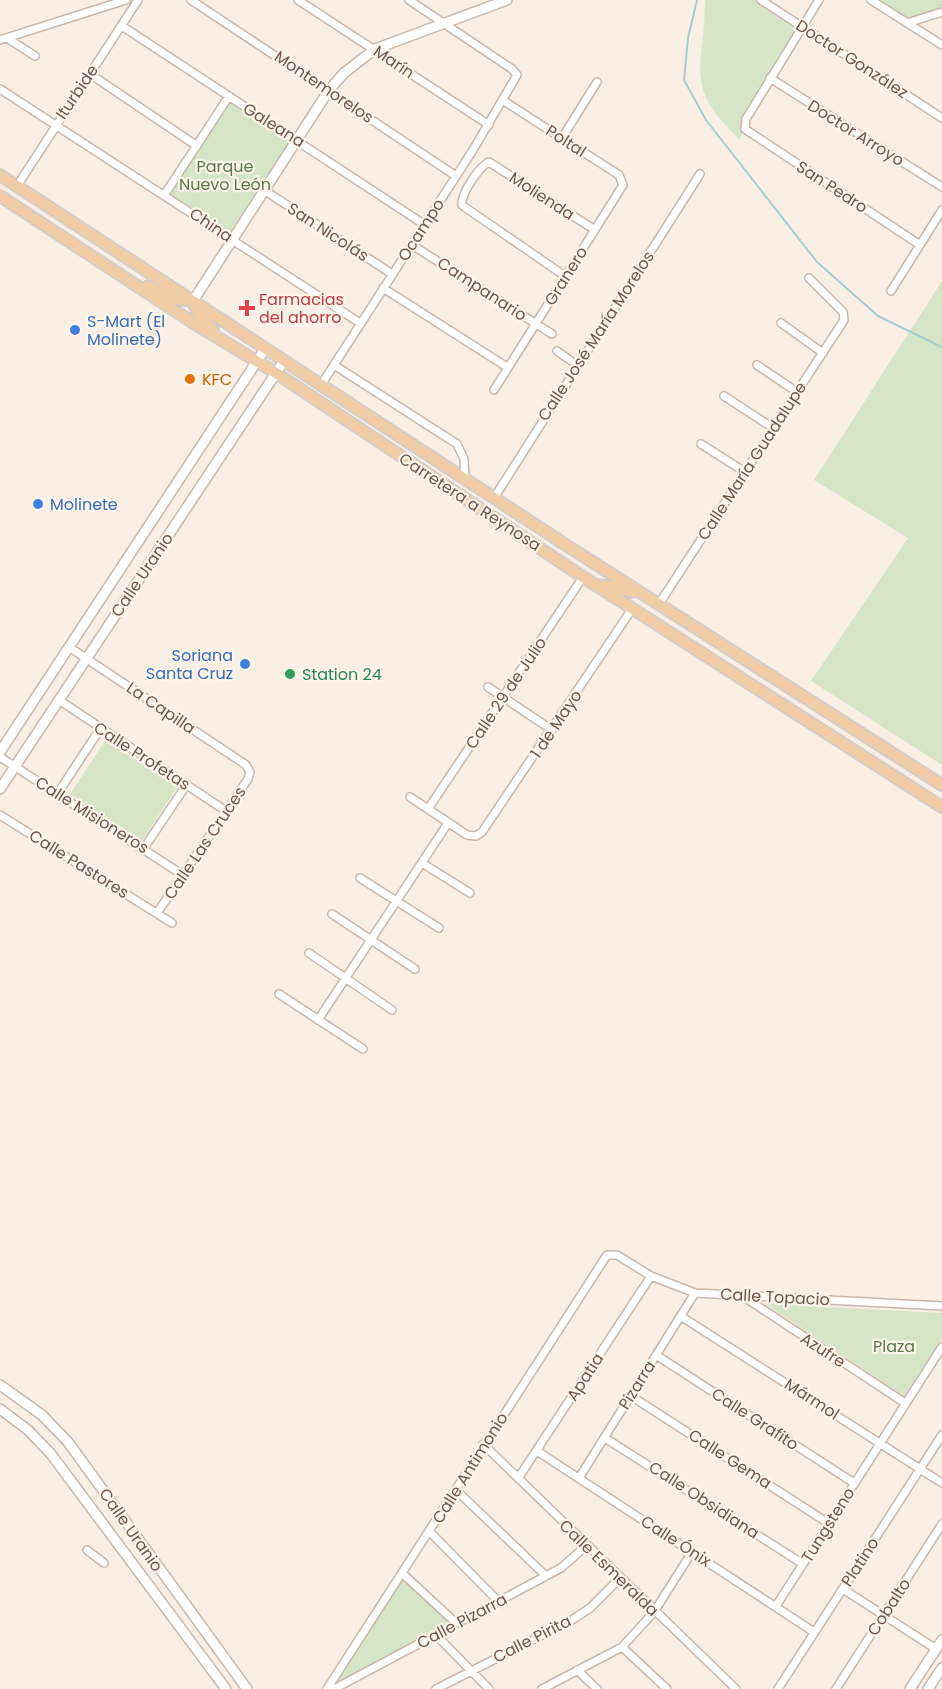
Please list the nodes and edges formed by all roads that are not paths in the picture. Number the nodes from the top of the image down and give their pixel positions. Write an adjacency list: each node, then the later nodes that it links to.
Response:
1 (126, 0): 15 (street)
2 (138, 0): 13 (street, Iturbide)
3 (191, 0): 23 (street, Montemorelos)
4 (298, 0): 17 (street, Marín)
5 (409, 0): 11 (street)
6 (507, 0): 11 (street)
7 (762, 0): 14 (street, Doctor González)
8 (819, 0): 14 (street)
9 (871, 0): 12 (street)
10 (942, 12): 12 (street)
11 (444, 23): 17 (street); 25 (street, Ocampo)
12 (907, 23): 16 (street)
13 (122, 26): 19 (street, Iturbide); 24 (street, Galeana)
14 (802, 27): 20 (street); 26 (street, Doctor González)
15 (4, 39): 18 (street)
16 (942, 45)
17 (375, 49): 23 (street); 28 (street, Marín)
18 (34, 56)
19 (90, 74): 27 (street, Iturbide); 31 (street)
20 (770, 78): 37 (street, Doctor Arroyo); 46 (street, San Pedro)
21 (597, 82): 29 (street)
22 (0, 89): 27 (street, China)
23 (329, 90): 30 (street); 34 (street, Montemorelos)
24 (229, 96): 30 (street, Galeana); 31 (street)
25 (504, 101): 28 (street, Ocampo); 29 (street, Poltal)
26 (942, 118)
27 (55, 124): 36 (street, Iturbide); 39 (street, China)
28 (489, 125): 34 (street, Ocampo)
29 (562, 138): 35 (street, Poltal)
30 (297, 139): 38 (street); 42 (street, Galeana)
31 (197, 146): 39 (street)
32 (700, 174): 65 (street, Calle José María Morelos)
33 (0, 175): 36 (main road, Carretera a Reynosa)
34 (456, 176): 42 (street, Ocampo)
35 (623, 185): 43 (street, Granero)
36 (17, 186): 53 (main road, Carretera a Reynosa)
37 (942, 187)
38 (264, 190): 44 (street); 47 (street, San Nicolás)
39 (165, 194): 44 (street, China)
40 (0, 196): 50 (main road, Carretera a Reynosa)
41 (942, 210): 46 (street)
42 (425, 225): 45 (street, Ocampo)
43 (595, 230): 48 (street, Granero); 48 (street, Molienda)
44 (233, 239): 53 (street); 54 (street, China)
45 (412, 245): 47 (street, Ocampo); 56 (street, Campanario)
46 (920, 245): 52 (street)
47 (392, 274): 51 (street, Ocampo)
48 (565, 276): 56 (street, Granero)
49 (809, 279): 61 (street, Calle María Guadalupe)
50 (128, 280): 53 (main road); 58 (main road, Carretera a Reynosa)
51 (383, 288): 54 (street, Ocampo); 67 (street)
52 (891, 291)
53 (193, 301): 58 (main road); 59 (main road, Carretera a Reynosa)
54 (360, 323): 64 (street, Ocampo)
55 (781, 323): 61 (street)
56 (535, 324): 57 (street, Campanario); 67 (street, Granero)
57 (552, 334)
58 (224, 341): 62 (main road, Carretera a Reynosa)
59 (265, 349): 62 (street, Calle Uranio); 63 (main road, Carretera a Reynosa)
60 (557, 351): 65 (street)
61 (823, 352): 71 (street, Calle María Guadalupe)
62 (257, 362): 68 (main road, Carretera a Reynosa); 88 (street, Calle Uranio)
63 (284, 362): 68 (street, Calle Uranio); 69 (main road, Carretera a Reynosa)
64 (334, 365): 69 (street, Ocampo); 78 (street)
65 (578, 365): 79 (street, Calle José María Morelos)
66 (757, 365): 71 (street)
67 (507, 367): 70 (street, Granero)
68 (276, 373): 74 (main road, Carretera a Reynosa); 89 (street, Calle Uranio)
69 (321, 385): 75 (main road, Carretera a Reynosa)
70 (494, 390)
71 (797, 392): 73 (street, Calle María Guadalupe)
72 (724, 396): 73 (street)
73 (773, 428): 77 (street, Calle María Guadalupe)
74 (362, 430): 75 (main road); 81 (main road, Carretera a Reynosa)
75 (406, 440): 78 (main road, Carretera a Reynosa)
76 (701, 444): 77 (street)
77 (745, 472): 85 (street, Calle María Guadalupe)
78 (465, 479): 79 (main road, Carretera a Reynosa)
79 (494, 498): 80 (main road, Carretera a Reynosa)
80 (566, 545): 81 (main road); 84 (main road, Carretera a Reynosa)
81 (567, 567): 82 (main road, Carretera a Reynosa)
82 (584, 578): 83 (main road, Carretera a Reynosa); 91 (street, Calle 29 de Julio)
83 (597, 585): 84 (main road); 86 (main road, Carretera a Reynosa)
84 (646, 596): 85 (main road, Carretera a Reynosa)
85 (659, 604): 87 (main road, Carretera a Reynosa)
86 (632, 609): 87 (main road); 94 (street, 1 de Mayo); 104 (main road, Carretera a Reynosa)
87 (691, 625): 100 (main road, Carretera a Reynosa)
88 (69, 647): 89 (street, La Capilla); 95 (street, Calle Uranio)
89 (87, 659): 92 (street, Calle Uranio); 98 (street, La Capilla)
90 (488, 687): 91 (street)
91 (503, 697): 94 (street); 105 (street, Calle 29 de Julio)
92 (59, 700): 93 (street, Calle Profetas); 97 (street, Calle Uranio)
93 (100, 729): 99 (street, Calle Profetas); 102 (street)
94 (552, 730): 108 (street, 1 de Mayo)
95 (0, 752)
96 (0, 757): 97 (street, Calle Misioneros)
97 (15, 767): 101 (street, Calle Uranio); 102 (street, Calle Misioneros)
98 (250, 772): 106 (street, Calle Las Cruces)
99 (187, 784): 106 (street, Calle Profetas); 109 (street)
100 (942, 785)
101 (0, 789)
102 (58, 793): 109 (street, Calle Misioneros)
103 (410, 797): 105 (street)
104 (942, 807)
105 (428, 809): 108 (street)
106 (226, 811): 111 (street, Calle Las Cruces)
107 (0, 814): 115 (street, Calle Pastores)
108 (448, 823): 110 (street)
109 (144, 848): 111 (street, Calle Misioneros)
110 (422, 863): 113 (street); 114 (street)
111 (183, 874): 115 (street, Calle Las Cruces)
112 (360, 878): 114 (street)
113 (470, 893)
114 (396, 900): 118 (street); 119 (street)
115 (158, 913): 117 (street, Calle Pastores)
116 (332, 914): 119 (street)
117 (172, 923)
118 (439, 928)
119 (370, 939): 121 (street); 122 (street)
120 (309, 954): 122 (street)
121 (415, 969)
122 (344, 979): 124 (street); 125 (street)
123 (279, 994): 125 (street)
124 (392, 1010)
125 (318, 1020): 126 (street)
126 (363, 1049)
127 (617, 1255): 128 (street, Calle Topacio); 141 (street, Calle Antimonio)
128 (651, 1276): 129 (street, Calle Topacio); 143 (street, Apatia)
129 (695, 1293): 130 (street, Calle Topacio); 132 (street, Pizarra)
130 (741, 1296): 131 (street, Calle Topacio); 137 (street, Azufre)
131 (942, 1306)
132 (682, 1317): 134 (street, Pizarra); 142 (street, Mármol)
133 (942, 1347): 137 (street, Tungsteno)
134 (656, 1355): 136 (street, Pizarra); 147 (street, Calle Grafito)
135 (0, 1385): 176 (street, Calle Uranio)
136 (631, 1396): 140 (street, Pizarra); 150 (street, Calle Gema)
137 (905, 1403): 142 (street, Tungsteno)
138 (0, 1409): 175 (street, Calle Uranio)
139 (942, 1435): 144 (street, Platino)
140 (605, 1438): 146 (street, Pizarra); 157 (street, Calle Obsidiana)
141 (483, 1444): 145 (street, Calle Esmeralda); 149 (street, Calle Antimonio)
142 (881, 1444): 144 (street, Mármol); 147 (street, Tungsteno)
143 (537, 1451): 145 (street, Apatia); 146 (street, Calle Ónix)
144 (921, 1469): 148 (street, Mármol); 161 (street, Platino)
145 (519, 1478): 153 (street, Calle Esmeralda)
146 (579, 1478): 155 (street, Calle Ónix)
147 (854, 1483): 150 (street, Tungsteno)
148 (942, 1483)
149 (457, 1491): 152 (street, Calle Antimonio); 159 (street)
150 (828, 1523): 157 (street, Tungsteno)
151 (942, 1524): 165 (street, Cobalto)
152 (430, 1532): 158 (street, Calle Antimonio); 162 (street)
153 (586, 1546): 159 (street, Calle Pizarra); 160 (street, Calle Esmeralda)
154 (87, 1550): 156 (street)
155 (693, 1552): 163 (street, Calle Ónix); 164 (street)
156 (104, 1563)
157 (803, 1564): 163 (street, Tungsteno)
158 (402, 1573): 166 (street); 177 (street, Calle Antimonio)
159 (546, 1576): 162 (street, Calle Pizarra)
160 (620, 1578): 164 (street, Calle Esmeralda); 173 (street, Calle Pirita)
161 (843, 1589): 165 (street); 167 (street, Platino)
162 (498, 1601): 166 (street, Calle Pizarra)
163 (776, 1606): 167 (street, Calle Ónix)
164 (654, 1612): 170 (street); 184 (street, Calle Esmeralda)
165 (883, 1616): 171 (street); 186 (street, Cobalto)
166 (456, 1623): 168 (street, Calle Pizarra)
167 (814, 1632): 185 (street, Platino)
168 (436, 1635): 173 (street); 178 (street, Calle Pizarra)
169 (942, 1640): 171 (street)
170 (622, 1647): 174 (street); 183 (street)
171 (936, 1649): 187 (street)
172 (942, 1668): 188 (street)
173 (471, 1670): 179 (street, Calle Pirita); 180 (street)
174 (577, 1670): 181 (street); 182 (street)
175 (226, 1689)
176 (247, 1689)
177 (327, 1689)
178 (334, 1689)
179 (436, 1689)
180 (489, 1689)
181 (542, 1689)
182 (597, 1689)
183 (667, 1689)
184 (736, 1689)
185 (778, 1689)
186 (836, 1689)
187 (910, 1689)
188 (928, 1689)

